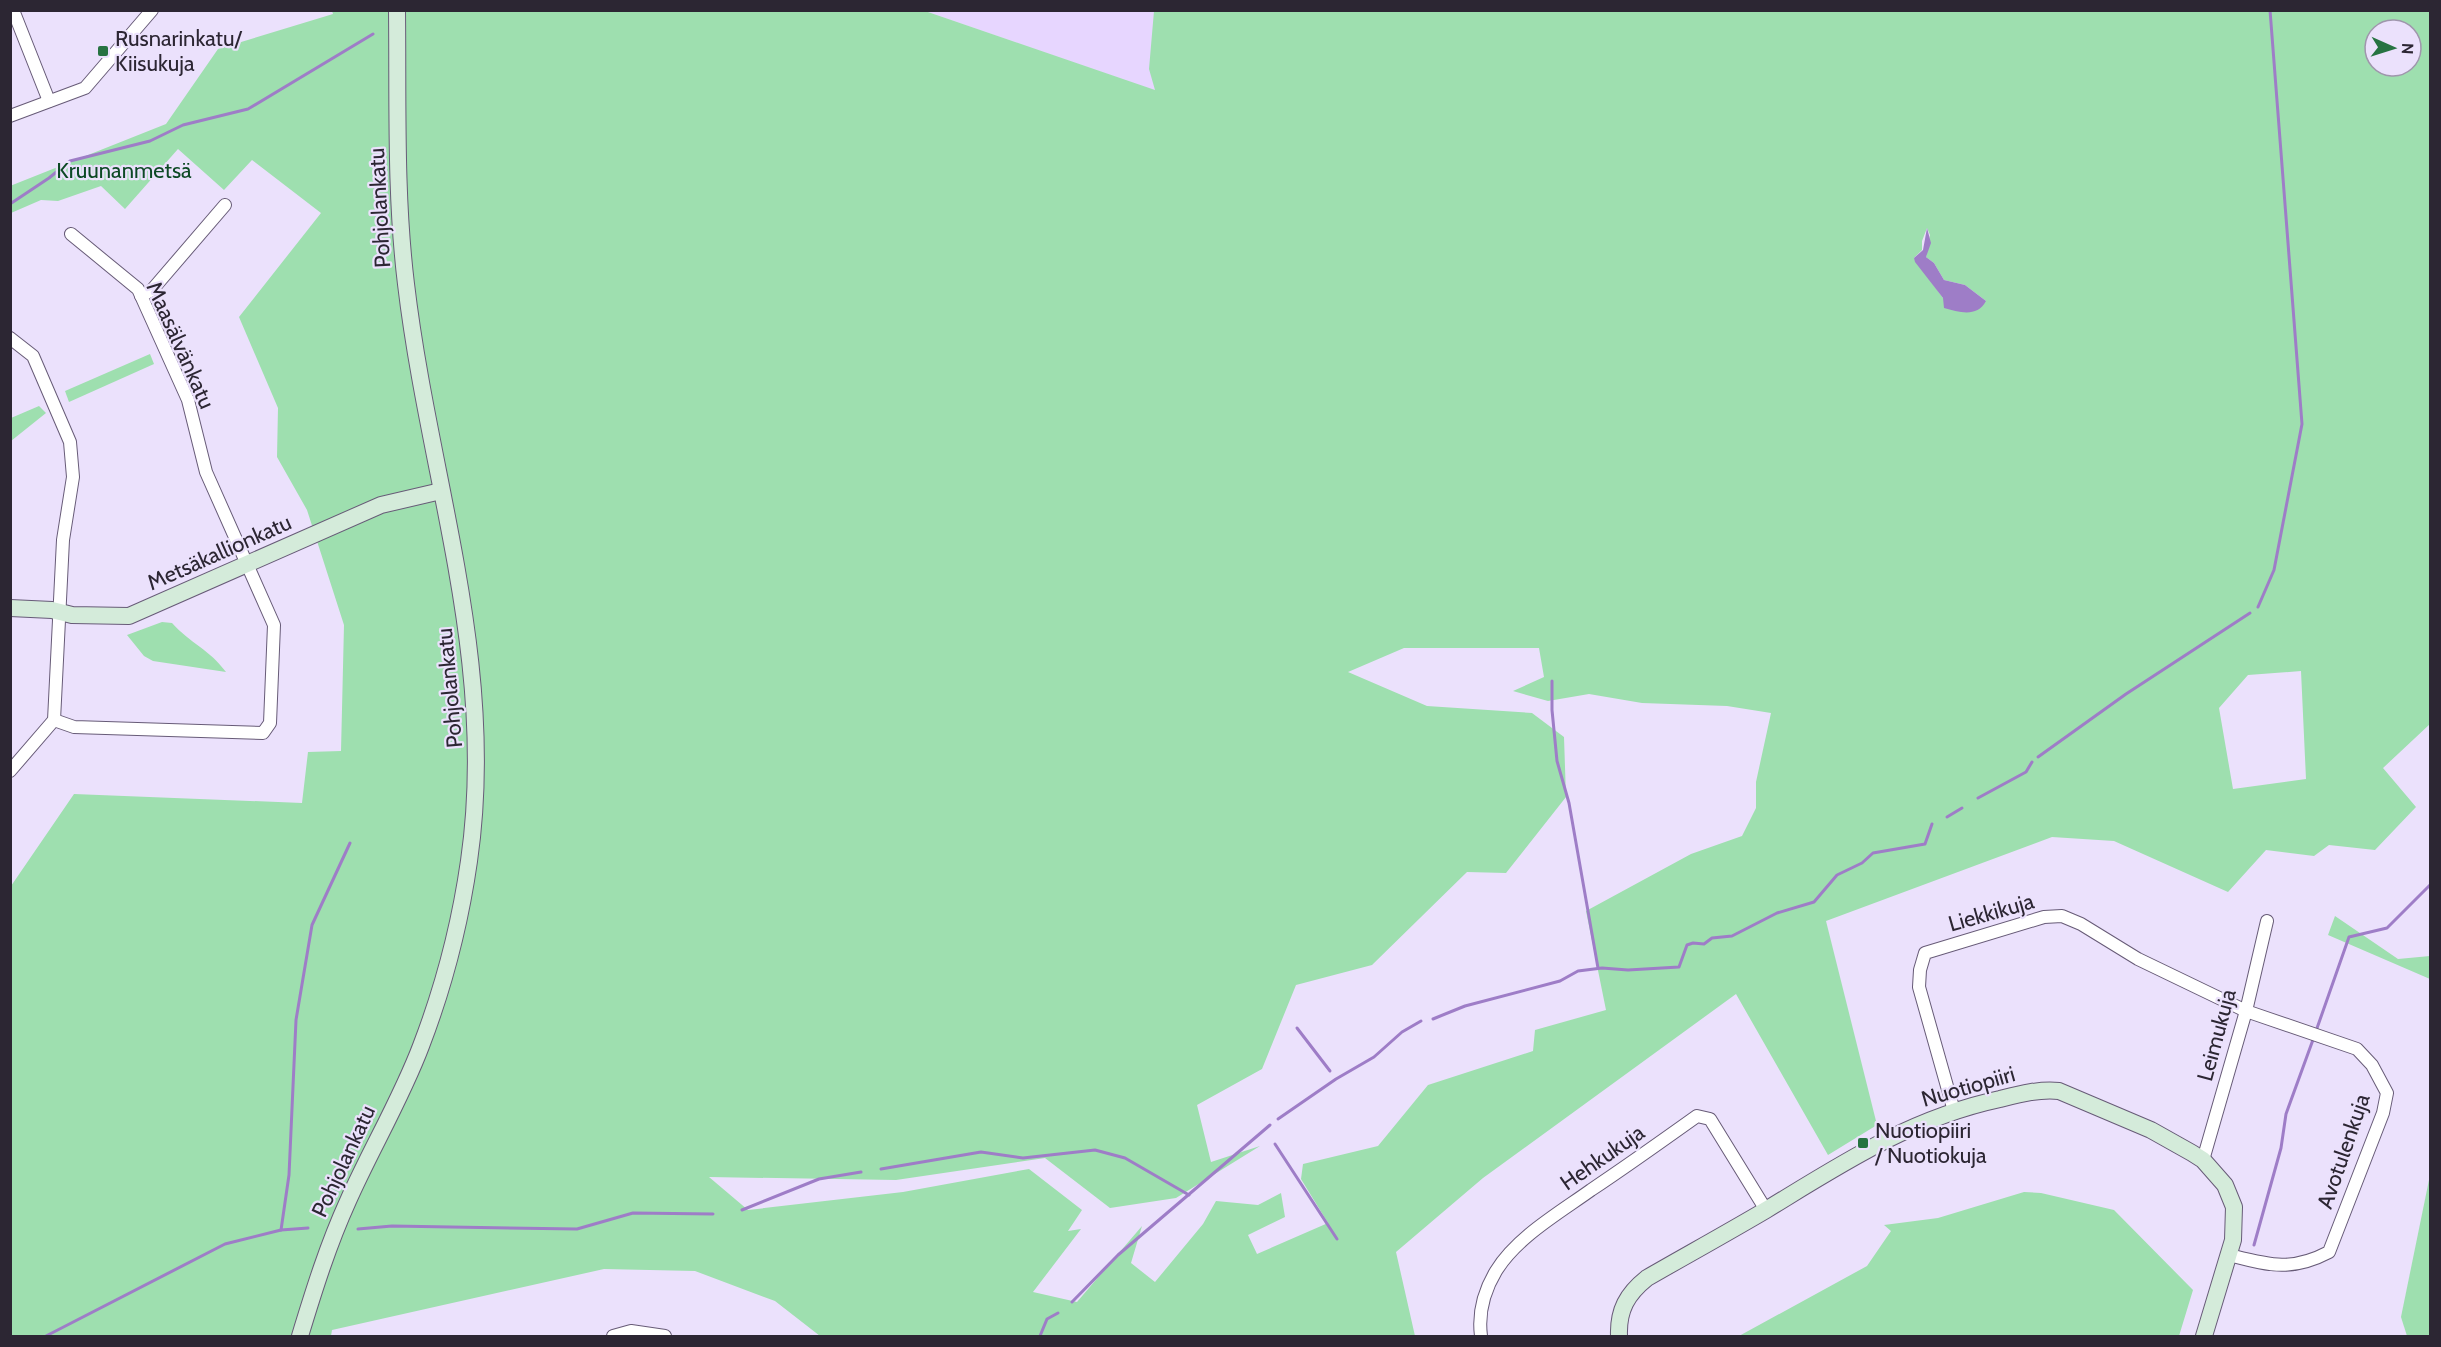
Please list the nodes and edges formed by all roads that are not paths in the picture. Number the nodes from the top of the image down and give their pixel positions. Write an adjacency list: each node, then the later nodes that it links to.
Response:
1 (14, 10): 4 (street)
2 (152, 10): 4 (street)
3 (397, 10): 10 (main road, Pohjolankatu)
4 (49, 101): 5 (street)
5 (10, 116)
6 (225, 205): 8 (street)
7 (71, 234): 8 (street, Maasälvänkatu)
8 (141, 296): 11 (street, Maasälvänkatu)
9 (10, 338): 13 (street)
10 (441, 491): 11 (main road, Metsäkallionkatu); 22 (main road, Pohjolankatu)
11 (245, 564): 13 (main road, Metsäkallionkatu); 14 (street, Maasälvänkatu)
12 (10, 608): 13 (main road, Metsäkallionkatu)
13 (58, 611): 14 (street)
14 (54, 720): 15 (street)
15 (10, 771)
16 (2267, 921): 17 (street, Leimukuja)
17 (2246, 1011): 18 (street, Liekkikuja); 19 (street, Leimukuja); 21 (street, Avotulenkuja)
18 (1954, 1111): 19 (main road, Nuotiopiiri); 20 (main road, Nuotiopiiri)
19 (2203, 1160): 21 (main road, Nuotiopiiri)
20 (1766, 1210): 25 (street, Hehkukuja); 26 (main road, Nuotiopiiri)
21 (2229, 1255): 27 (main road, Nuotiopiiri)
22 (300, 1336)
23 (613, 1336): 24 (street)
24 (665, 1336)
25 (1481, 1336)
26 (1619, 1336)
27 (2204, 1336)

